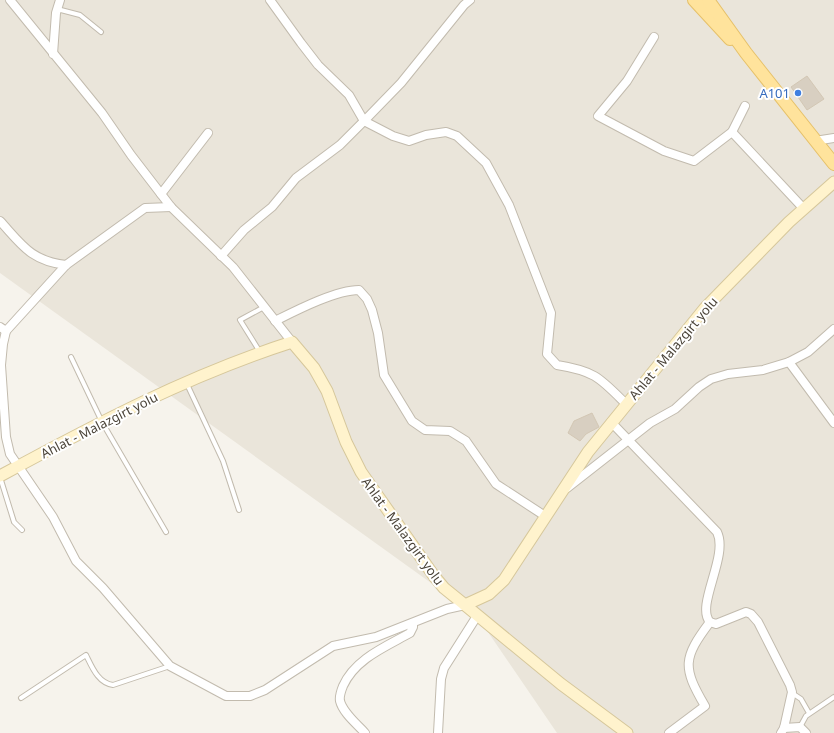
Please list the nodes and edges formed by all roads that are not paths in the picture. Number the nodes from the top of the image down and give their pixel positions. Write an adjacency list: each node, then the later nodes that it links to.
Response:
1 (10, 0): 11 (street)
2 (60, 0): 7 (street)
3 (270, 0): 13 (street)
4 (470, 0): 13 (street)
5 (694, 0): 10 (main road)
6 (708, 0): 10 (main road)
7 (57, 9): 8 (lane); 11 (street)
8 (100, 32)
9 (654, 37): 14 (street)
10 (746, 53): 17 (main road)
11 (53, 54): 20 (street)
12 (746, 106): 14 (street)
13 (364, 121): 24 (street); 35 (street)
14 (732, 132): 22 (street)
15 (208, 133): 20 (street)
16 (834, 138): 17 (street)
17 (815, 141): 18 (main road)
18 (834, 164)
19 (834, 182): 22 (main road, Ahlat - Malazgirt yolu)
20 (161, 194): 21 (street)
21 (171, 207): 24 (street); 25 (street)
22 (804, 209): 35 (main road, Ahlat - Malazgirt yolu)
23 (0, 221): 25 (street)
24 (221, 256): 26 (street)
25 (66, 265): 28 (street)
26 (264, 307): 27 (street); 31 (lane)
27 (275, 321): 30 (street); 44 (street)
28 (3, 329): 40 (street)
29 (834, 329): 33 (street)
30 (292, 342): 31 (main road, Ahlat - Malazgirt yolu); 47 (main road, Ahlat - Malazgirt yolu)
31 (260, 352): 34 (main road, Ahlat - Malazgirt yolu)
32 (72, 357): 36 (lane)
33 (789, 362): 38 (street); 39 (street)
34 (186, 382): 36 (main road, Ahlat - Malazgirt yolu); 43 (lane)
35 (626, 404): 37 (main road, Ahlat - Malazgirt yolu)
36 (102, 422): 40 (main road, Ahlat - Malazgirt yolu); 46 (lane)
37 (611, 422): 39 (street); 42 (main road, Ahlat - Malazgirt yolu)
38 (834, 423)
39 (630, 440): 42 (street); 49 (street)
40 (18, 467): 41 (main road, Ahlat - Malazgirt yolu); 51 (street)
41 (0, 477): 45 (lane)
42 (560, 492): 44 (main road, Ahlat - Malazgirt yolu)
43 (239, 510)
44 (545, 516): 47 (main road, Ahlat - Malazgirt yolu)
45 (22, 530)
46 (166, 532)
47 (465, 605): 48 (main road); 50 (street)
48 (477, 616): 59 (street); 60 (main road)
49 (710, 622): 52 (street); 61 (street)
50 (413, 623): 51 (street); 58 (street)
51 (170, 666): 54 (lane)
52 (792, 692): 55 (lane); 57 (street)
53 (834, 697): 55 (lane)
54 (21, 698)
55 (809, 713): 56 (lane)
56 (800, 727): 57 (street); 62 (street)
57 (783, 730)
58 (365, 733)
59 (438, 733)
60 (627, 733)
61 (669, 733)
62 (806, 733)

